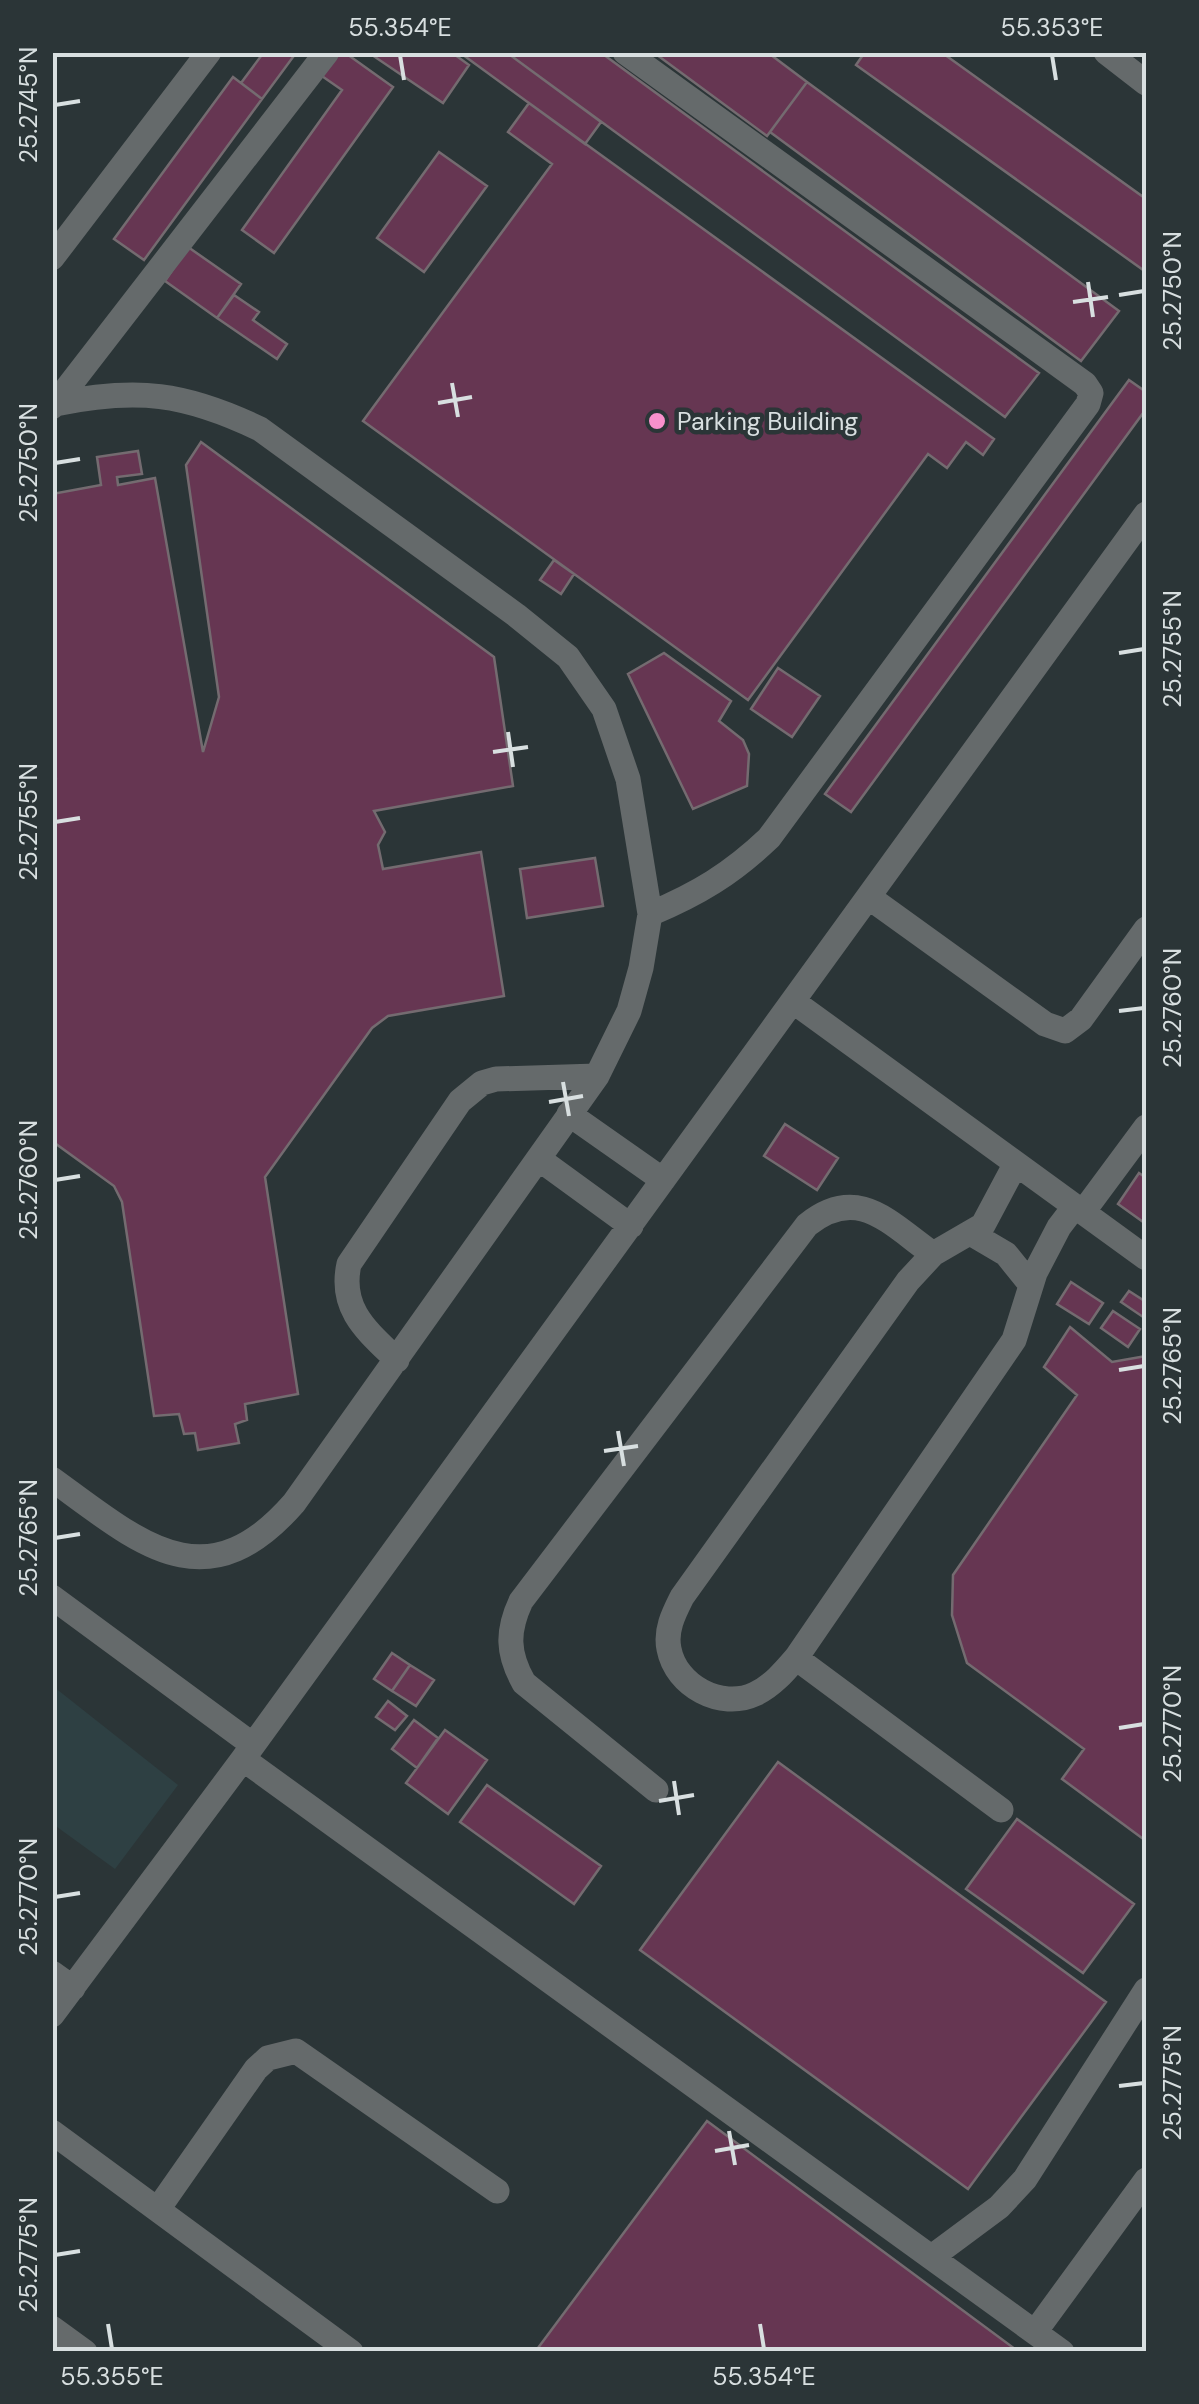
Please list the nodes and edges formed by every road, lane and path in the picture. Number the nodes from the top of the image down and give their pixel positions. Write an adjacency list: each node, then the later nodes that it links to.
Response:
1 (209, 52): 6 (lane)
2 (327, 52): 7 (lane)
3 (625, 52): 10 (lane)
4 (1106, 52): 5 (lane)
5 (1146, 83)
6 (52, 258)
7 (54, 406): 10 (lane)
8 (1146, 514): 9 (lane)
9 (870, 898): 11 (lane); 12 (lane)
10 (650, 914): 13 (lane)
11 (1146, 929)
12 (794, 1002): 17 (lane); 18 (lane)
13 (597, 1076): 14 (lane); 25 (lane)
14 (569, 1114): 16 (lane); 18 (lane)
15 (1146, 1127): 19 (lane)
16 (539, 1159): 20 (lane); 25 (lane)
17 (1015, 1165): 19 (lane); 21 (lane)
18 (663, 1180): 20 (lane)
19 (1079, 1209): 23 (lane); 24 (lane)
20 (631, 1226): 29 (lane)
21 (972, 1234): 22 (lane); 24 (lane)
22 (933, 1254): 28 (lane); 30 (lane)
23 (1146, 1258)
24 (1030, 1285): 28 (lane)
25 (397, 1360): 26 (lane)
26 (52, 1479)
27 (52, 1597): 29 (lane)
28 (796, 1658): 31 (lane)
29 (248, 1752): 32 (lane); 39 (lane)
30 (656, 1790)
31 (1001, 1810)
32 (63, 1980): 34 (lane)
33 (1146, 1990): 39 (lane)
34 (52, 2015)
35 (52, 2132): 38 (lane)
36 (1146, 2180): 41 (lane)
37 (497, 2192): 38 (lane)
38 (158, 2209): 43 (lane)
39 (934, 2256): 41 (lane)
40 (52, 2328): 42 (lane)
41 (1035, 2332): 44 (lane)
42 (85, 2352)
43 (351, 2352)
44 (1062, 2352)

